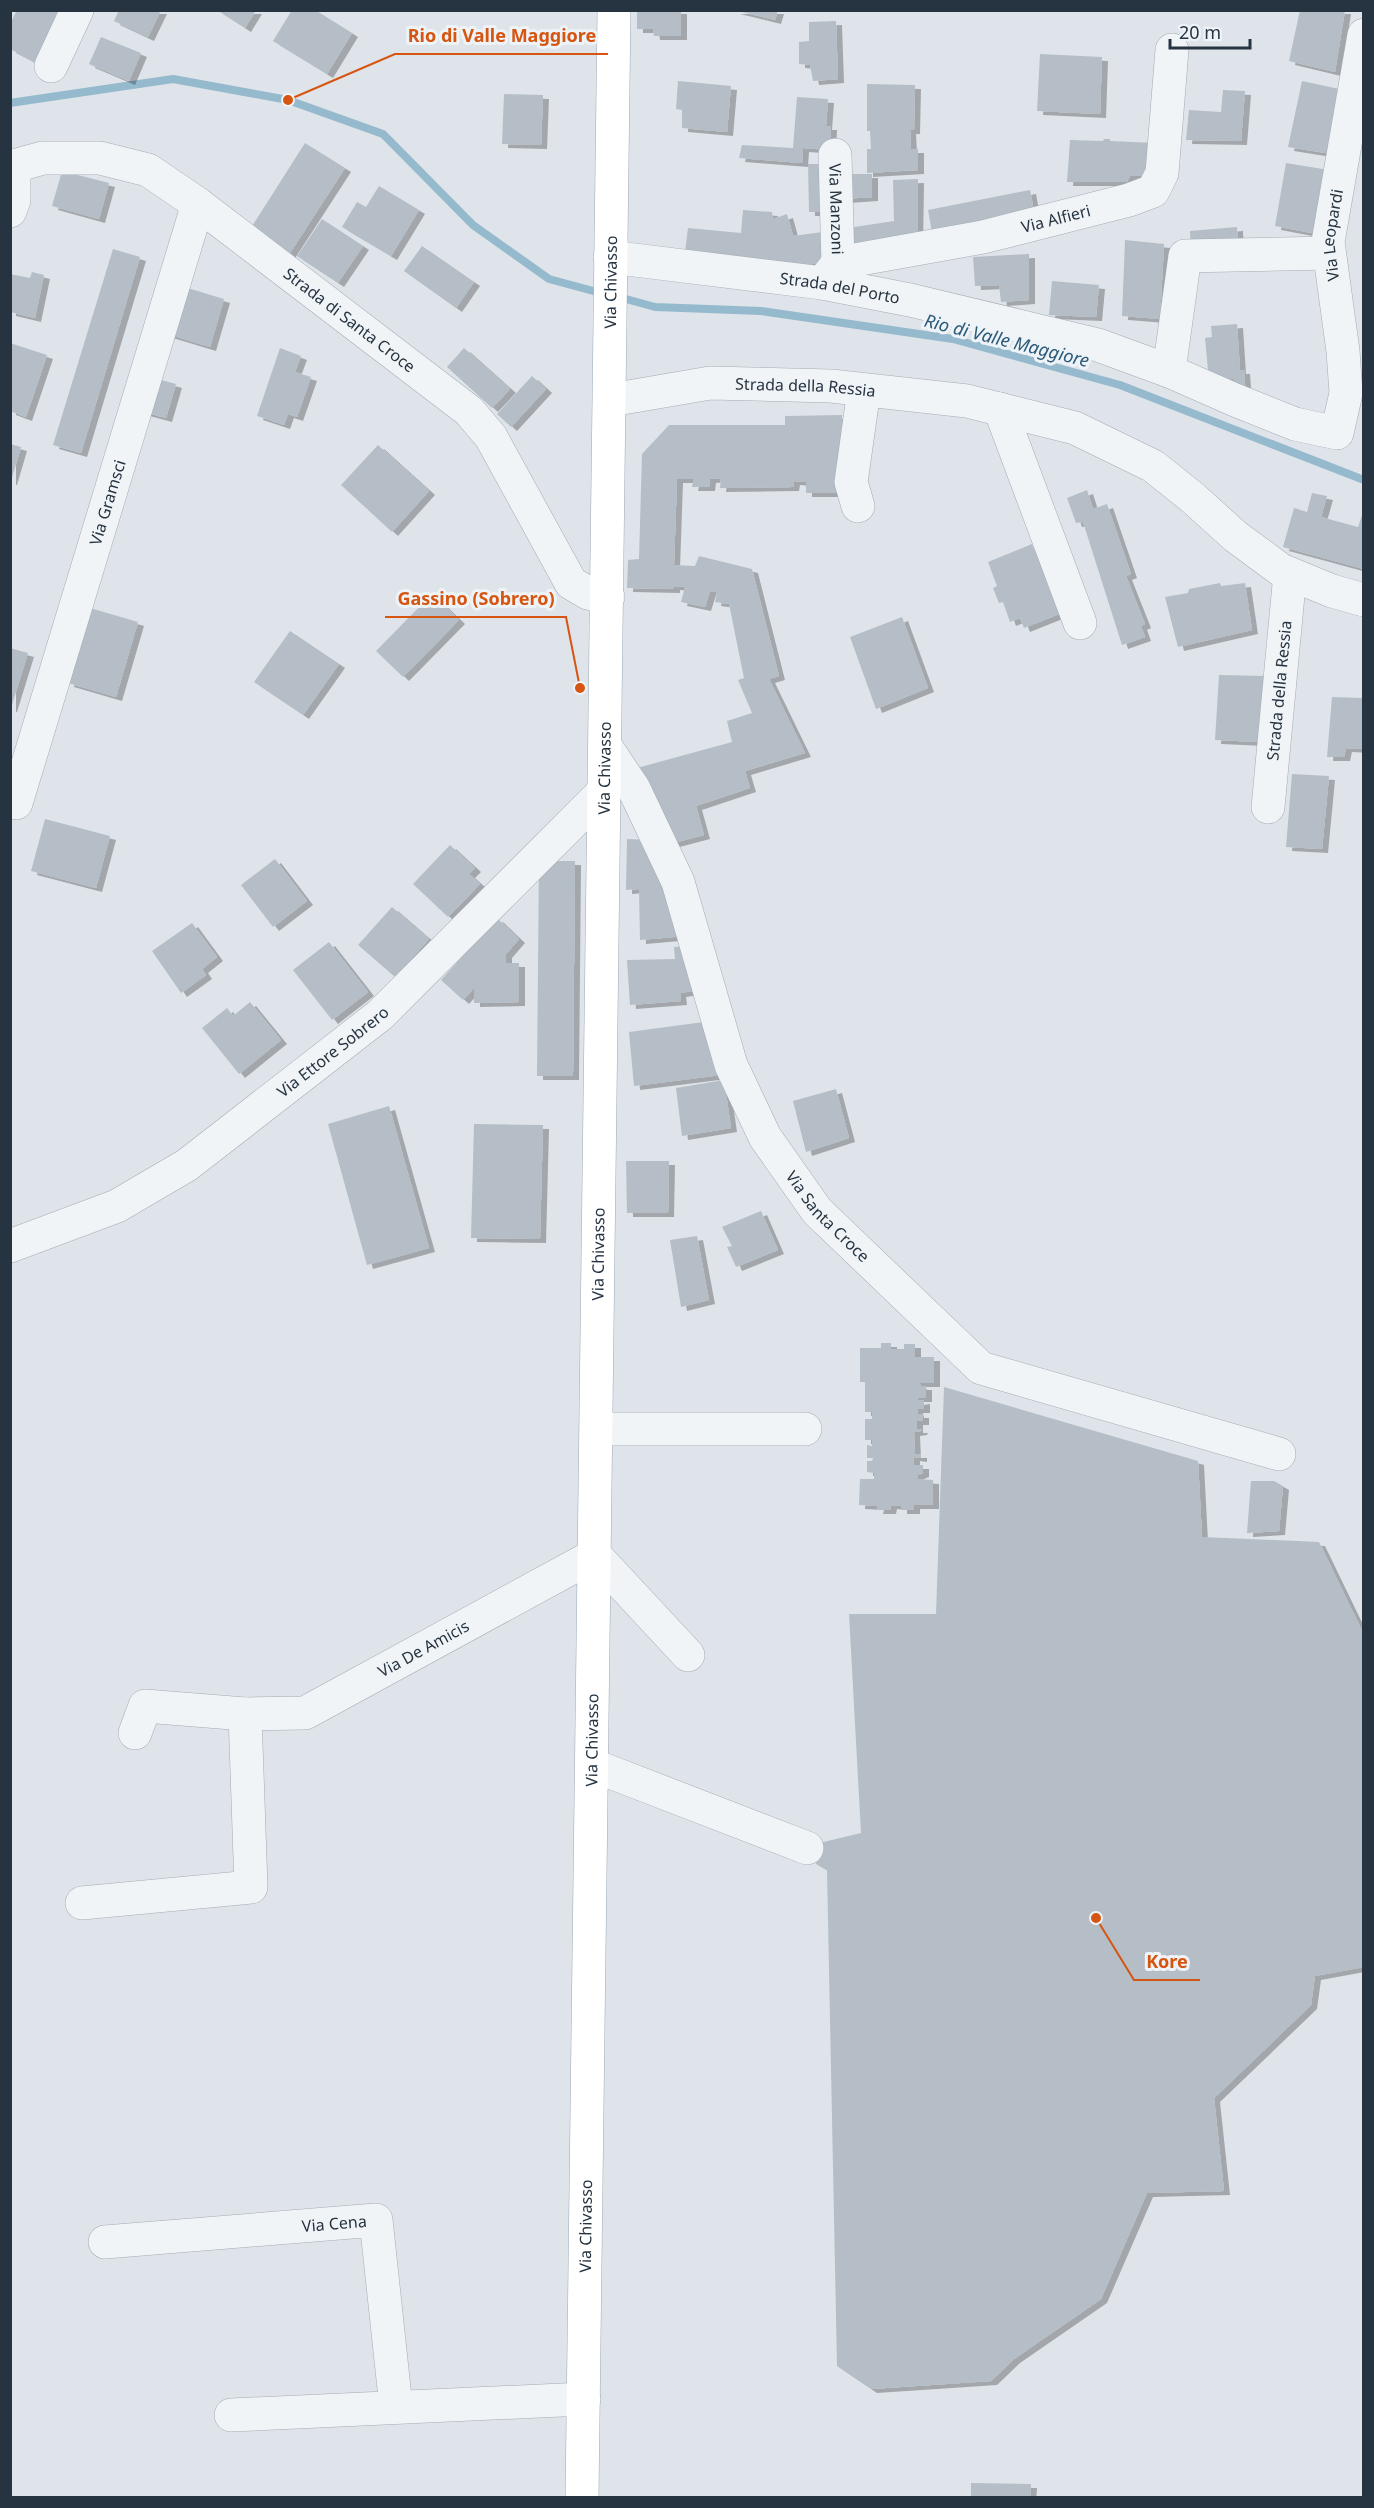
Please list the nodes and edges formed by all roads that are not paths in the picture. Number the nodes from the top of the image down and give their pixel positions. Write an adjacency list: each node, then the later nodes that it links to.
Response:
1 (77, 10): 5 (street)
2 (614, 10): 11 (main road, Via Chivasso)
3 (1364, 35): 10 (street, Via Leopardi)
4 (1172, 50): 12 (street, Via Alfieri)
5 (51, 66)
6 (835, 155): 12 (street, Via Manzoni)
7 (12, 166): 8 (street, Strada di Santa Croce); 9 (street)
8 (198, 204): 20 (street, Strada di Santa Croce); 25 (street, Via Gramsci)
9 (10, 211)
10 (1329, 253): 13 (street); 17 (street, Via Leopardi)
11 (610, 257): 12 (street, Strada del Porto); 15 (main road, Via Chivasso)
12 (830, 273): 13 (street, Strada del Porto)
13 (1169, 371): 17 (street, Strada del Porto)
14 (864, 390): 15 (street, Strada della Ressia); 16 (street, Strada della Ressia); 18 (street)
15 (611, 400): 20 (main road, Via Chivasso)
16 (1000, 410): 19 (street, Strada della Ressia); 22 (street)
17 (1337, 434)
18 (858, 506)
19 (1290, 574): 21 (street, Strada della Ressia); 26 (street, Strada della Ressia)
20 (608, 597): 23 (main road, Via Chivasso)
21 (1364, 600)
22 (1080, 623)
23 (606, 747): 24 (main road, Via Chivasso); 30 (street, Via Santa Croce)
24 (605, 790): 27 (street, Via Ettore Sobrero); 28 (main road, Via Chivasso)
25 (16, 803)
26 (1268, 807)
27 (10, 1246)
28 (597, 1429): 29 (street); 31 (main road, Via Chivasso)
29 (805, 1429)
30 (1279, 1454)
31 (595, 1555): 32 (street); 33 (street, Via De Amicis); 35 (main road, Via Chivasso)
32 (688, 1655)
33 (245, 1714): 34 (street, Via De Amicis); 37 (street)
34 (135, 1733)
35 (592, 1765): 36 (street); 39 (main road, Via Chivasso)
36 (807, 1848)
37 (82, 1903)
38 (105, 2242): 40 (street, Via Cena)
39 (584, 2399): 40 (street); 42 (main road, Via Chivasso)
40 (396, 2407): 41 (street)
41 (231, 2415)
42 (582, 2498)

